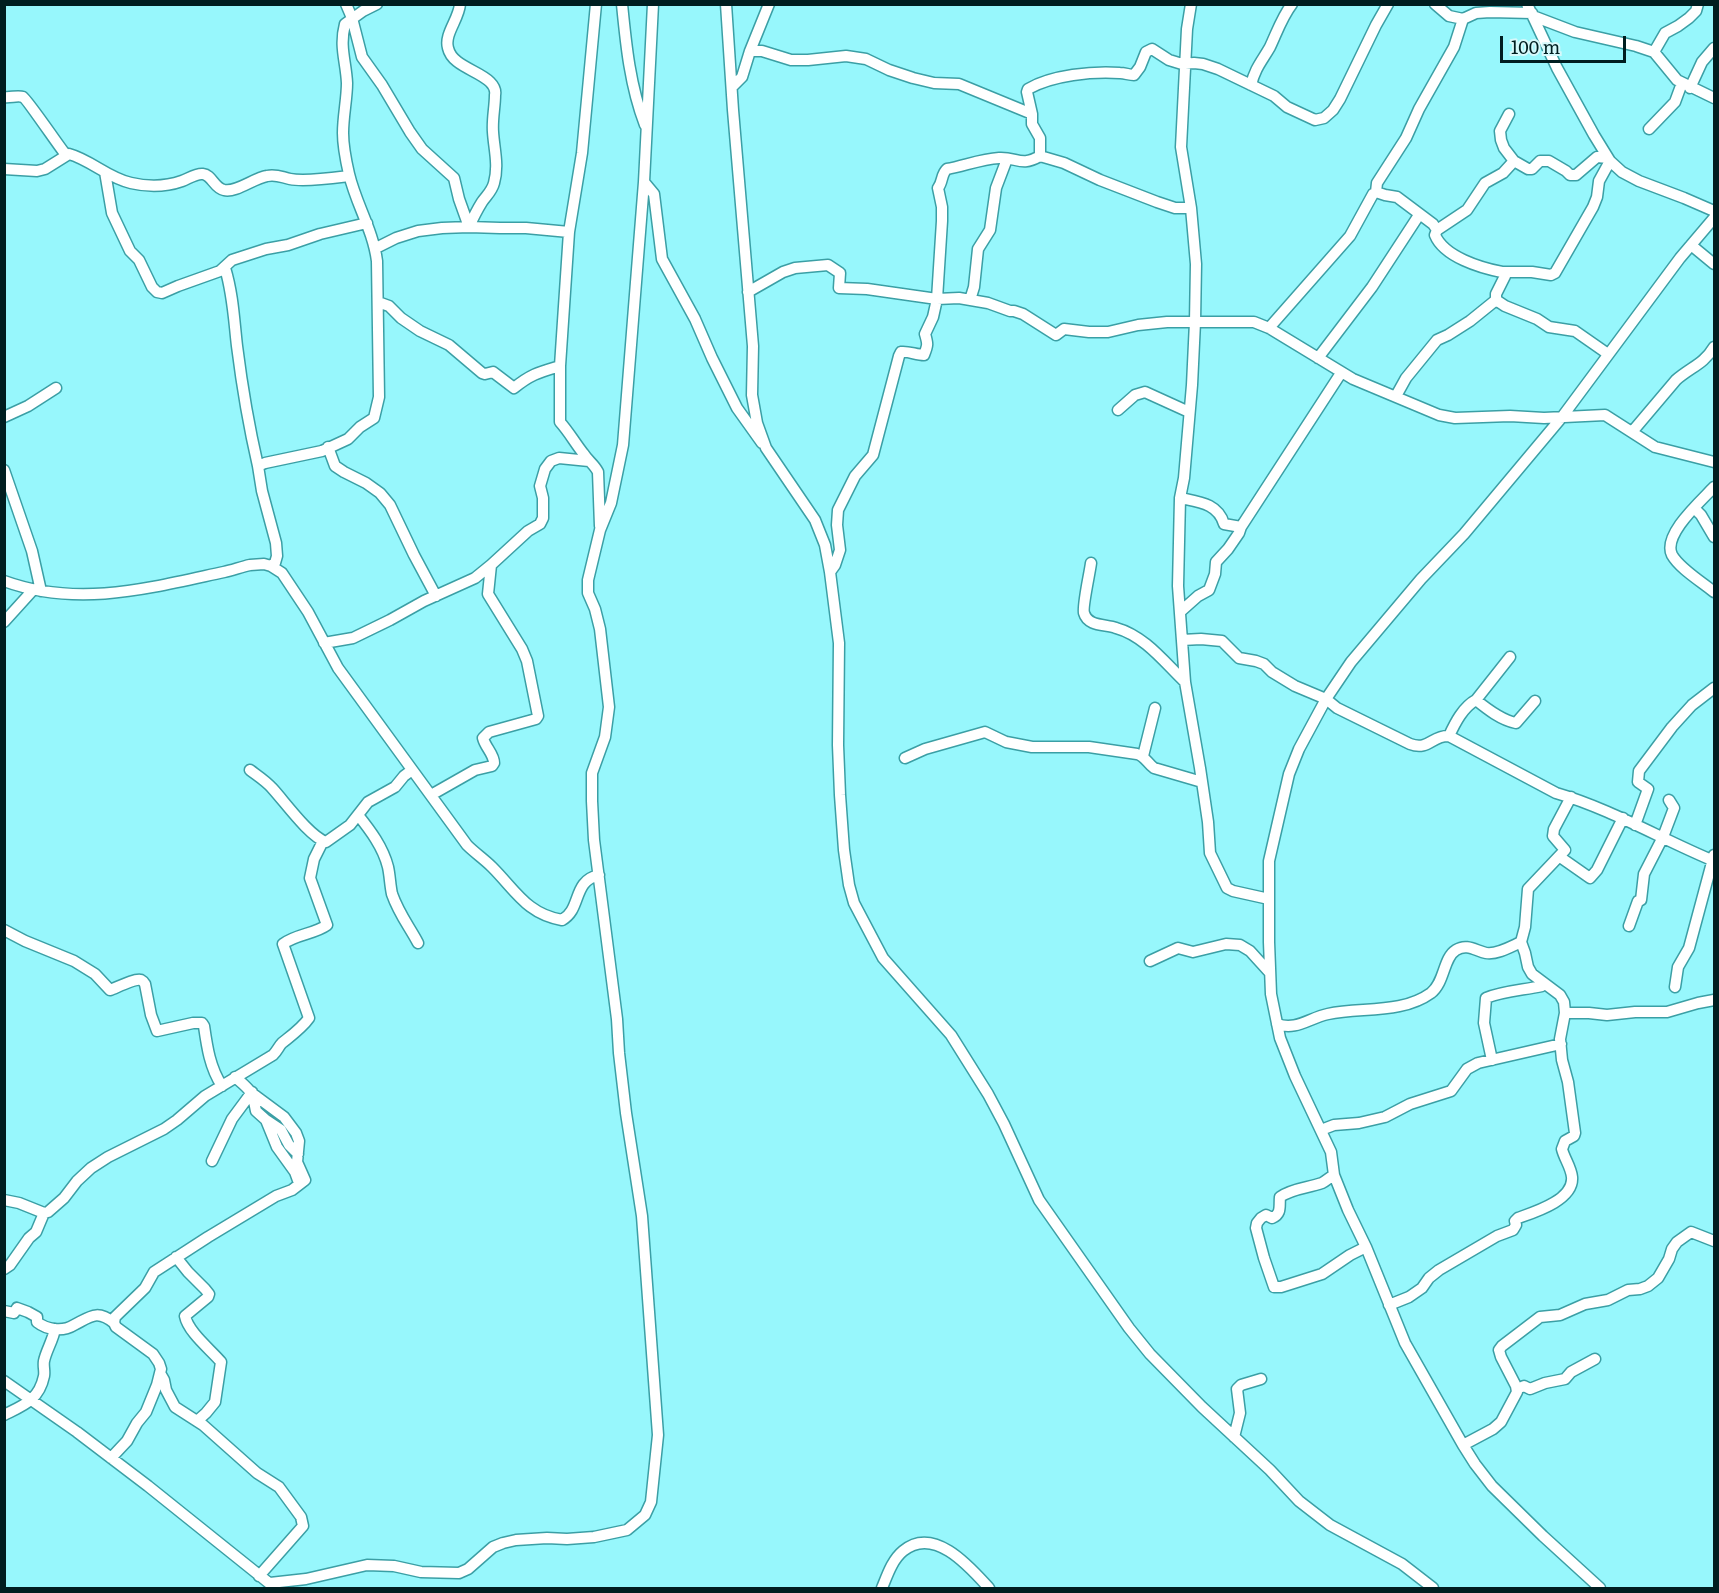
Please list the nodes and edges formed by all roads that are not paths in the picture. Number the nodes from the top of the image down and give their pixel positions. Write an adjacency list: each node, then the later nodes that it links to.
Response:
1 (346, 4): 15 (street)
2 (377, 4): 15 (street)
3 (460, 4): 45 (street)
4 (596, 4): 47 (street)
5 (622, 4): 28 (street)
6 (654, 4): 28 (street)
7 (726, 4): 23 (street)
8 (769, 4): 18 (street)
9 (1191, 4): 20 (street)
10 (1292, 4): 21 (street)
11 (1388, 4): 21 (street)
12 (1435, 4): 16 (street)
13 (1698, 4): 19 (street)
14 (1531, 11): 16 (street); 19 (street); 33 (street)
15 (352, 18): 37 (street); 45 (street)
16 (1463, 19): 39 (street)
17 (1714, 48): 22 (street)
18 (750, 51): 23 (street); 26 (street)
19 (1654, 52): 22 (street)
20 (1186, 63): 21 (street); 26 (street); 40 (street)
21 (1251, 85)
22 (1686, 85): 25 (street); 29 (street)
23 (732, 87): 53 (street)
24 (4, 97): 30 (street)
25 (1714, 98)
26 (1032, 114): 31 (street)
27 (1509, 114): 34 (street)
28 (646, 129): 38 (street)
29 (1649, 129)
30 (66, 155): 35 (street); 36 (street)
31 (1040, 156): 32 (street); 40 (street)
32 (1007, 159): 54 (street); 55 (street)
33 (1609, 159): 34 (street); 41 (street); 52 (street)
34 (1514, 161): 46 (street)
35 (4, 170)
36 (105, 172): 37 (street); 51 (street)
37 (350, 176): 44 (street)
38 (644, 182): 73 (street); 82 (street)
39 (1376, 192): 42 (street); 59 (street)
40 (1191, 208): 58 (street)
41 (1714, 212)
42 (1419, 214): 46 (street); 62 (street)
43 (1714, 218): 48 (street)
44 (367, 223): 49 (street); 51 (street)
45 (469, 227): 47 (street); 49 (street)
46 (1437, 230): 52 (street)
47 (569, 232): 63 (street)
48 (1691, 245): 50 (street); 61 (street)
49 (375, 248): 57 (street)
50 (1714, 264)
51 (225, 268): 76 (street)
52 (1502, 272): 56 (street)
53 (748, 292): 54 (street); 73 (street)
54 (937, 299): 55 (street); 87 (street)
55 (970, 300): 58 (street)
56 (1496, 300): 61 (street); 66 (street)
57 (378, 302): 63 (street); 72 (street)
58 (1195, 322): 59 (street); 68 (street)
59 (1269, 328): 62 (street)
60 (1714, 347): 71 (street)
61 (1608, 354): 70 (street)
62 (1318, 358): 64 (street)
63 (560, 366): 74 (street)
64 (1341, 373): 66 (street); 81 (street)
65 (56, 388): 69 (street)
66 (1396, 396): 70 (street)
67 (1118, 410): 68 (street)
68 (1189, 412): 79 (street)
69 (4, 417)
70 (1562, 417): 71 (street); 99 (street)
71 (1632, 432): 75 (street)
72 (328, 447): 76 (street); 91 (street)
73 (766, 448): 87 (street)
74 (589, 461): 82 (street); 85 (street)
75 (1714, 462)
76 (258, 466): 86 (street)
77 (4, 470): 89 (street)
78 (1714, 487): 80 (street)
79 (1180, 498): 81 (street); 92 (street)
80 (1694, 508): 83 (street); 90 (street)
81 (1241, 527): 92 (street)
82 (600, 530): 119 (street)
83 (1714, 537)
84 (1091, 563): 97 (street)
85 (491, 565): 91 (street); 109 (street)
86 (271, 566): 89 (street); 95 (street)
87 (830, 572): 161 (street)
88 (4, 581): 89 (street)
89 (37, 591): 93 (street)
90 (1714, 592)
91 (436, 596): 95 (street)
92 (1180, 612): 94 (street)
93 (4, 622)
94 (1182, 640): 97 (street); 99 (street)
95 (324, 643): 107 (street)
96 (1510, 657): 100 (street)
97 (1185, 682): 108 (street)
98 (1714, 688): 114 (street)
99 (1326, 699): 103 (street); 120 (street)
100 (1476, 700): 101 (street); 103 (street)
101 (1535, 701)
102 (1155, 708): 104 (street)
103 (1449, 736): 110 (street)
104 (1143, 756): 105 (street); 108 (street)
105 (905, 758)
106 (250, 770): 116 (street)
107 (412, 770): 109 (street); 112 (street)
108 (1202, 782): 120 (street)
109 (431, 795): 119 (street)
110 (1571, 797): 113 (street); 117 (street)
111 (1669, 800): 115 (street)
112 (358, 815): 116 (street); 124 (street)
113 (1623, 818): 114 (street); 117 (street)
114 (1635, 825): 115 (street)
115 (1664, 837): 118 (street); 121 (street)
116 (324, 842): 134 (street)
117 (1560, 857): 123 (street)
118 (1714, 858): 128 (street)
119 (599, 875): 165 (street)
120 (1269, 899): 126 (street)
121 (1629, 926)
122 (4, 930): 135 (street)
123 (1521, 942): 127 (street); 131 (street)
124 (418, 943)
125 (1150, 961): 126 (street)
126 (1270, 974): 131 (street)
127 (1544, 983): 130 (street); 133 (street)
128 (1675, 987)
129 (1714, 1000): 130 (street)
130 (1565, 1013): 132 (street)
131 (1276, 1024): 138 (street)
132 (1561, 1044): 133 (street); 149 (street)
133 (1492, 1060): 138 (street)
134 (235, 1077): 135 (street); 136 (street)
135 (222, 1086): 144 (street)
136 (252, 1093): 137 (street); 139 (street); 140 (street)
137 (266, 1120): 139 (street); 142 (street)
138 (1321, 1130): 141 (street)
139 (298, 1154): 142 (street)
140 (212, 1161)
141 (1334, 1174): 146 (street); 146 (street)
142 (299, 1183): 147 (street)
143 (4, 1200): 144 (street)
144 (44, 1213): 148 (street)
145 (1714, 1240): 157 (street)
146 (1366, 1247): 149 (street)
147 (176, 1257): 151 (street); 160 (street)
148 (4, 1269)
149 (1389, 1305): 162 (street)
150 (4, 1311): 152 (street)
151 (114, 1323): 152 (street); 154 (street)
152 (55, 1329): 158 (street)
153 (1595, 1359): 157 (street)
154 (160, 1373): 160 (street); 163 (street)
155 (1262, 1379): 161 (street)
156 (4, 1381): 158 (street)
157 (1517, 1389): 162 (street)
158 (31, 1401): 159 (street); 163 (street)
159 (4, 1415)
160 (197, 1421): 164 (street)
161 (1234, 1437): 168 (street)
162 (1463, 1445): 169 (street)
163 (111, 1458): 164 (street)
164 (259, 1576): 165 (street)
165 (273, 1586)
166 (882, 1588): 167 (street)
167 (989, 1588)
168 (1433, 1588)
169 (1600, 1588)

